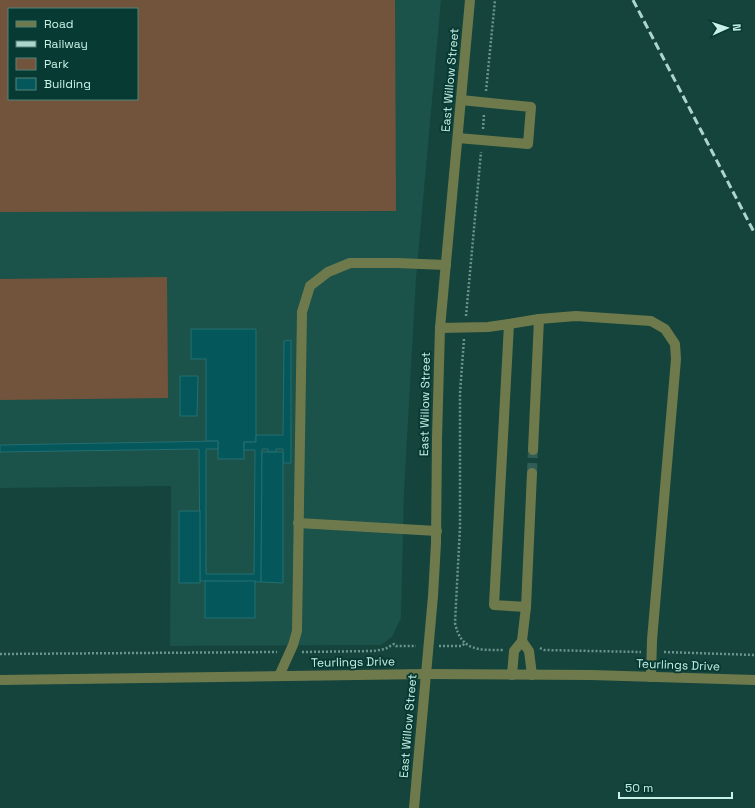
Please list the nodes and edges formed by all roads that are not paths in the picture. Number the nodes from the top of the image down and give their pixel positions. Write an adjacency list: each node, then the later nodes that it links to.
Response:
1 (470, 0): 2 (street, East Willow Street)
2 (461, 100): 3 (street, East Willow Street); 3 (street)
3 (458, 138): 4 (street, East Willow Street)
4 (446, 265): 7 (street, East Willow Street); 10 (street)
5 (538, 319): 6 (street); 8 (street); 18 (street)
6 (509, 324): 7 (street); 12 (street)
7 (440, 328): 11 (street, East Willow Street)
8 (533, 450)
9 (532, 473): 12 (street)
10 (298, 523): 11 (street); 17 (street)
11 (437, 531): 14 (street, East Willow Street)
12 (526, 607): 13 (street)
13 (522, 641): 15 (street); 16 (street)
14 (426, 674): 16 (street, Teurlings Drive); 17 (street, Teurlings Drive); 21 (street, East Willow Street)
15 (532, 674): 16 (street, Teurlings Drive); 18 (street, Teurlings Drive)
16 (512, 675)
17 (279, 676): 19 (street, Teurlings Drive)
18 (650, 678): 20 (street, Teurlings Drive)
19 (0, 680)
20 (755, 680)
21 (414, 808)

